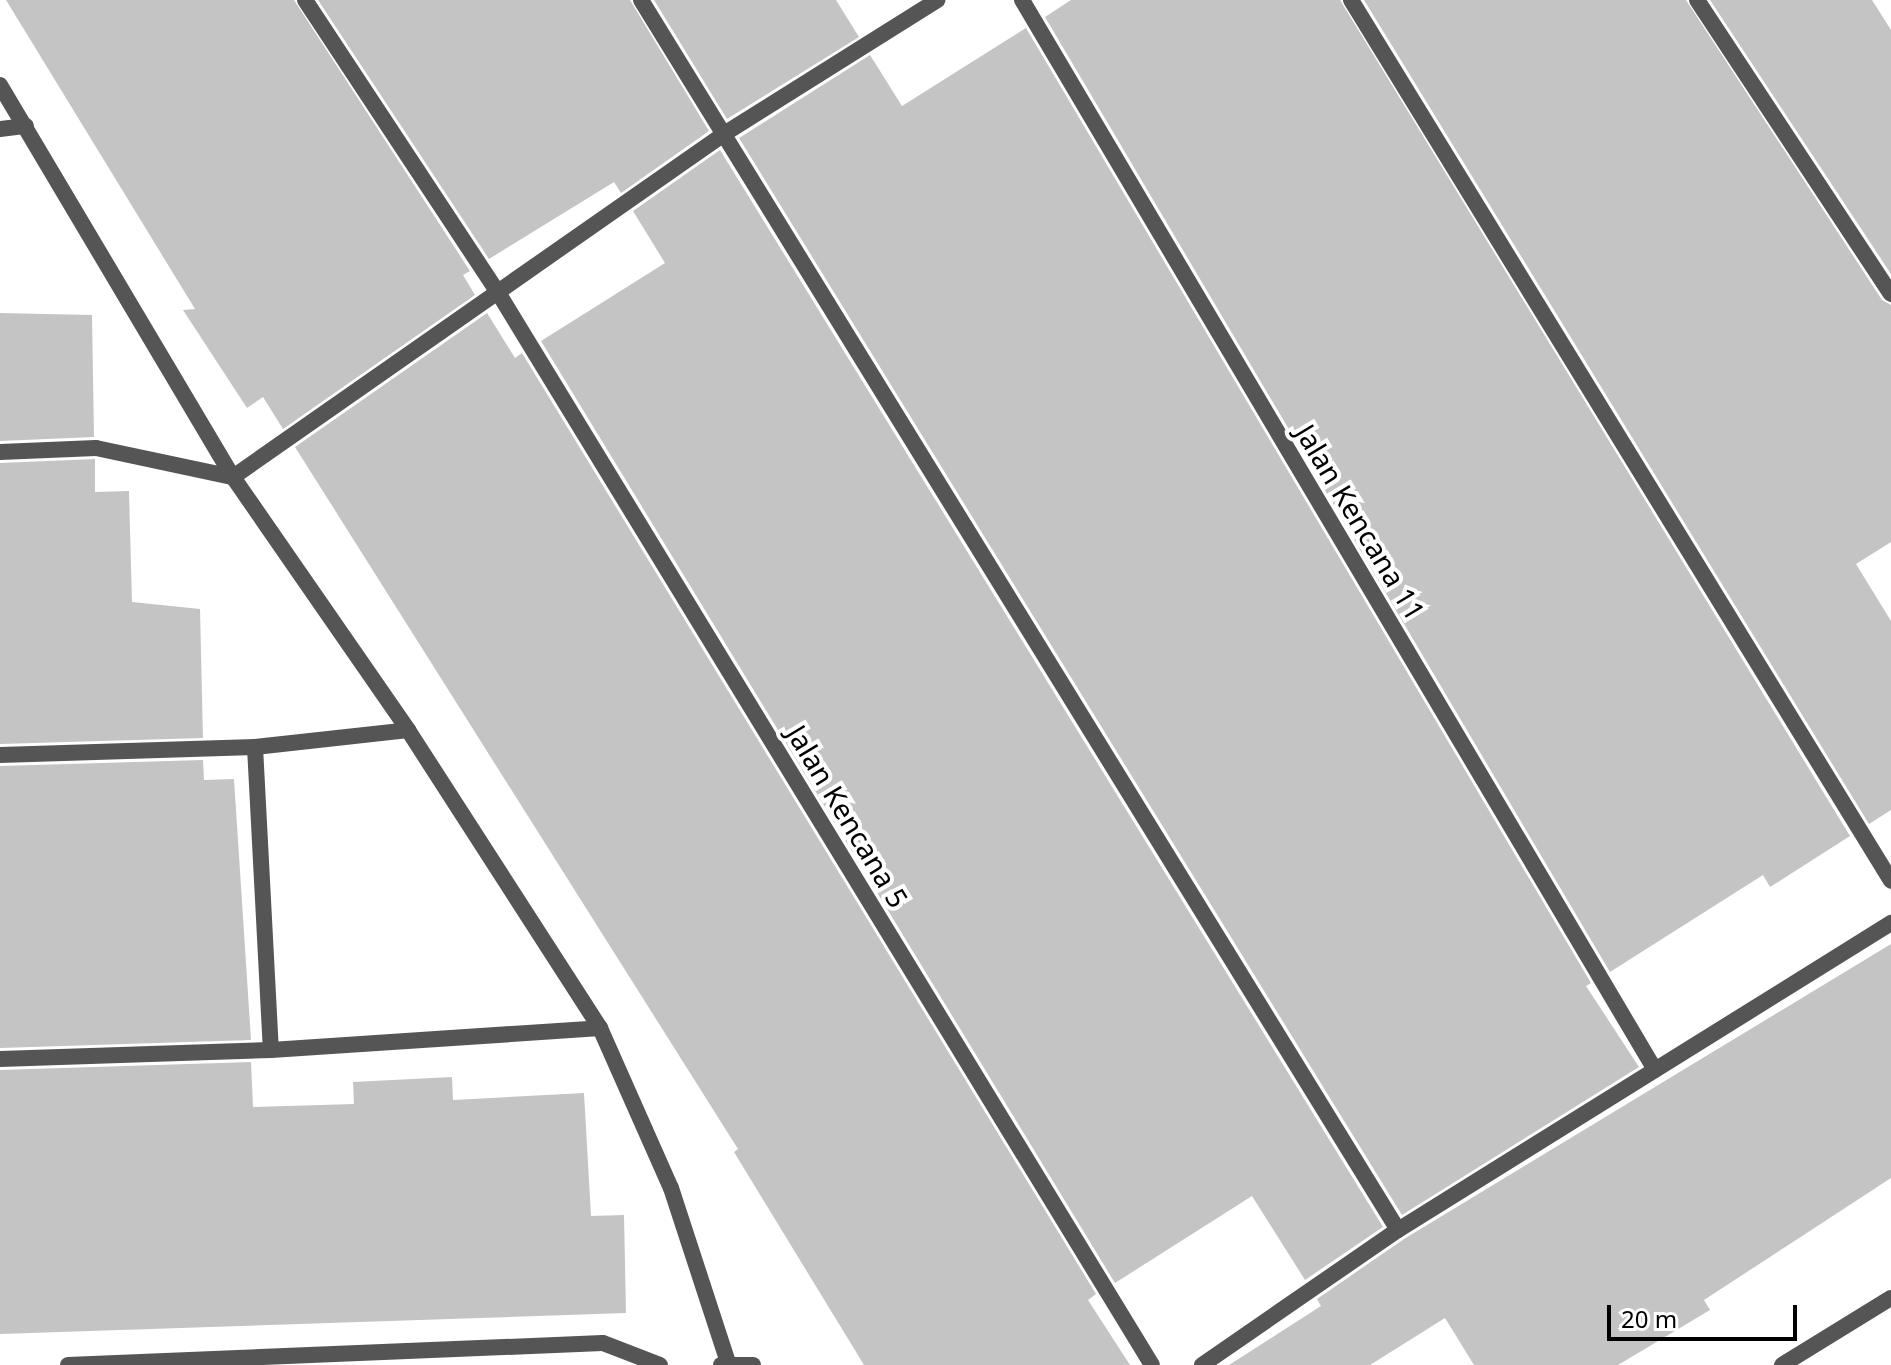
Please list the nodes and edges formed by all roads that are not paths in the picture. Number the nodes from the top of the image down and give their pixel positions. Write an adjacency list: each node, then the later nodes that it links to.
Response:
1 (305, 0): 11 (street, Jalan Kencana 5)
2 (641, 0): 10 (street)
3 (938, 0): 10 (street)
4 (1022, 0): 23 (street, Jalan Kencana 11)
5 (1351, 0): 18 (street)
6 (1697, 0): 12 (street)
7 (0, 85): 8 (street)
8 (26, 126): 9 (street); 14 (street)
9 (0, 129)
10 (724, 134): 11 (street); 24 (street)
11 (499, 294): 14 (street); 30 (street, Jalan Kencana 5)
12 (1891, 294)
13 (0, 452): 14 (street)
14 (233, 477): 15 (street)
15 (408, 730): 16 (street); 20 (street)
16 (255, 747): 17 (street); 21 (street)
17 (0, 755)
18 (1891, 881)
19 (1891, 923): 23 (street)
20 (600, 1028): 21 (street); 26 (street)
21 (271, 1050): 22 (street)
22 (0, 1059)
23 (1655, 1070): 24 (street)
24 (1398, 1230): 31 (street)
25 (1891, 1298): 32 (street)
26 (724, 1364): 29 (street)
27 (68, 1365): 28 (street)
28 (660, 1365)
29 (753, 1365)
30 (1152, 1365)
31 (1202, 1365)
32 (1782, 1365)

